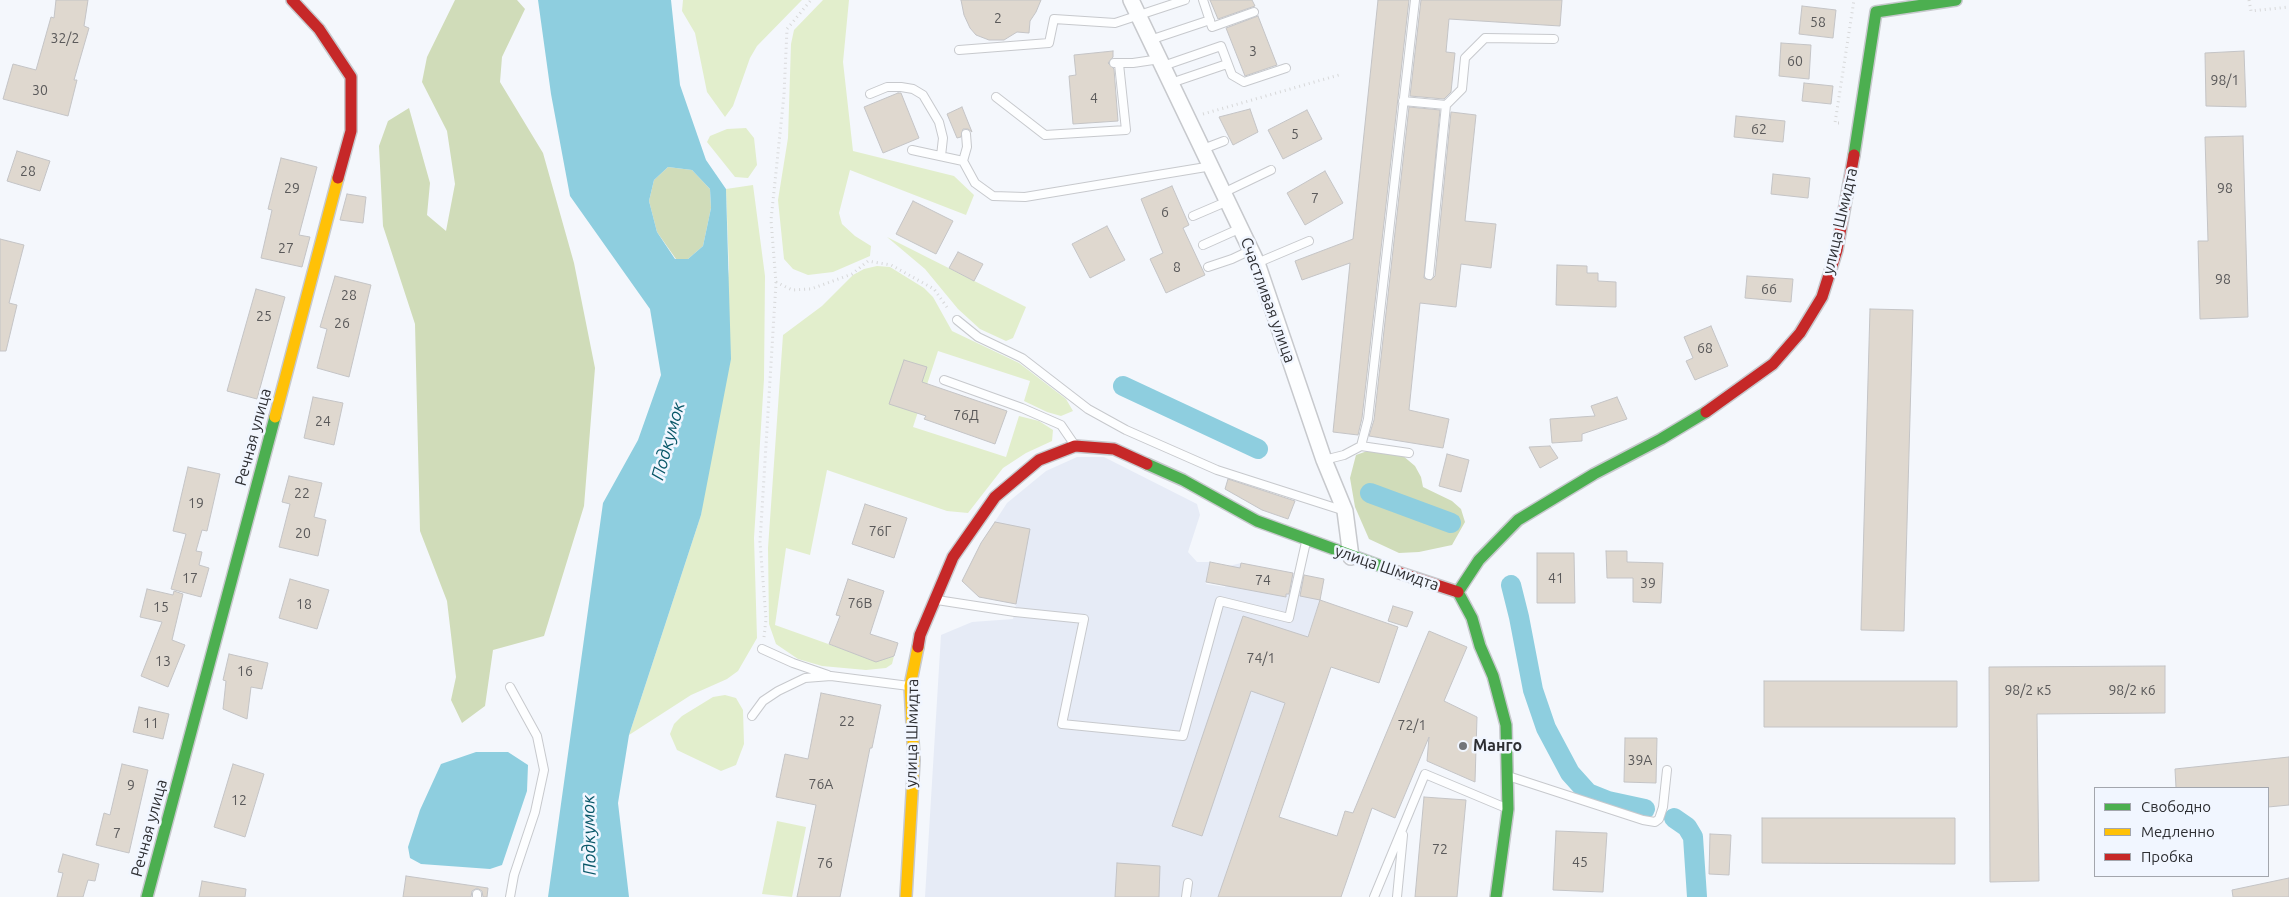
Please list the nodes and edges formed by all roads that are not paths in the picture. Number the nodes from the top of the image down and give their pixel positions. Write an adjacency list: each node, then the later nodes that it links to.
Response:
1 (292, 0): 59 (street, Речная улица)
2 (1131, 0): 9 (street, Счастливая улица)
3 (1185, 0): 9 (lane)
4 (1203, 0): 10 (lane)
5 (1415, 0): 20 (lane)
6 (1956, 0): 7 (street)
7 (1877, 6): 47 (street, улица Шмидта)
8 (1254, 12): 10 (lane)
9 (1138, 14): 12 (street, Счастливая улица); 13 (lane)
10 (1210, 20): 12 (lane)
11 (1554, 39): 21 (lane)
12 (1150, 40): 14 (street, Счастливая улица)
13 (959, 50)
14 (1161, 62): 15 (lane); 17 (street, Счастливая улица); 19 (lane)
15 (1227, 64): 16 (lane); 17 (lane)
16 (1286, 68)
17 (1171, 84): 24 (street, Счастливая улица)
18 (870, 94): 26 (lane)
19 (996, 97)
20 (1404, 101): 21 (lane); 41 (lane)
21 (1446, 105): 37 (lane)
22 (966, 134): 27 (lane)
23 (1224, 141): 24 (lane)
24 (1203, 149): 28 (street, Счастливая улица)
25 (912, 150): 26 (lane)
26 (941, 156): 27 (lane)
27 (963, 161): 28 (lane)
28 (1212, 166): 30 (street, Счастливая улица)
29 (1271, 170): 30 (lane)
30 (1226, 197): 31 (lane); 32 (street, Счастливая улица)
31 (1193, 216)
32 (1240, 228): 34 (lane); 35 (street, Счастливая улица)
33 (1310, 241): 35 (lane)
34 (1203, 245)
35 (1254, 257): 36 (lane); 43 (street, Счастливая улица)
36 (1208, 267)
37 (1429, 275)
38 (957, 320): 44 (lane)
39 (944, 380): 40 (lane)
40 (1075, 446): 45 (street, улица Шмидта); 48 (street, улица Шмидта)
41 (1361, 446): 42 (lane); 43 (lane)
42 (1409, 453)
43 (1324, 460): 44 (street, Счастливая улица)
44 (1344, 511): 46 (street, Счастливая улица)
45 (1307, 540): 46 (street, улица Шмидта); 48 (lane)
46 (1352, 557): 47 (street, улица Шмидта)
47 (1458, 592): 55 (street)
48 (935, 600): 51 (street, улица Шмидта)
49 (762, 649): 50 (lane)
50 (831, 676): 51 (lane); 53 (lane)
51 (910, 686): 61 (street, улица Шмидта)
52 (510, 687): 60 (lane)
53 (752, 716)
54 (1667, 770): 55 (lane)
55 (1508, 776): 56 (street)
56 (1508, 809): 57 (lane); 65 (street)
57 (1403, 828): 63 (lane); 64 (lane)
58 (1188, 882): 62 (lane)
59 (147, 897)
60 (510, 897)
61 (906, 897)
62 (1186, 897)
63 (1374, 897)
64 (1397, 897)
65 (1496, 897)

